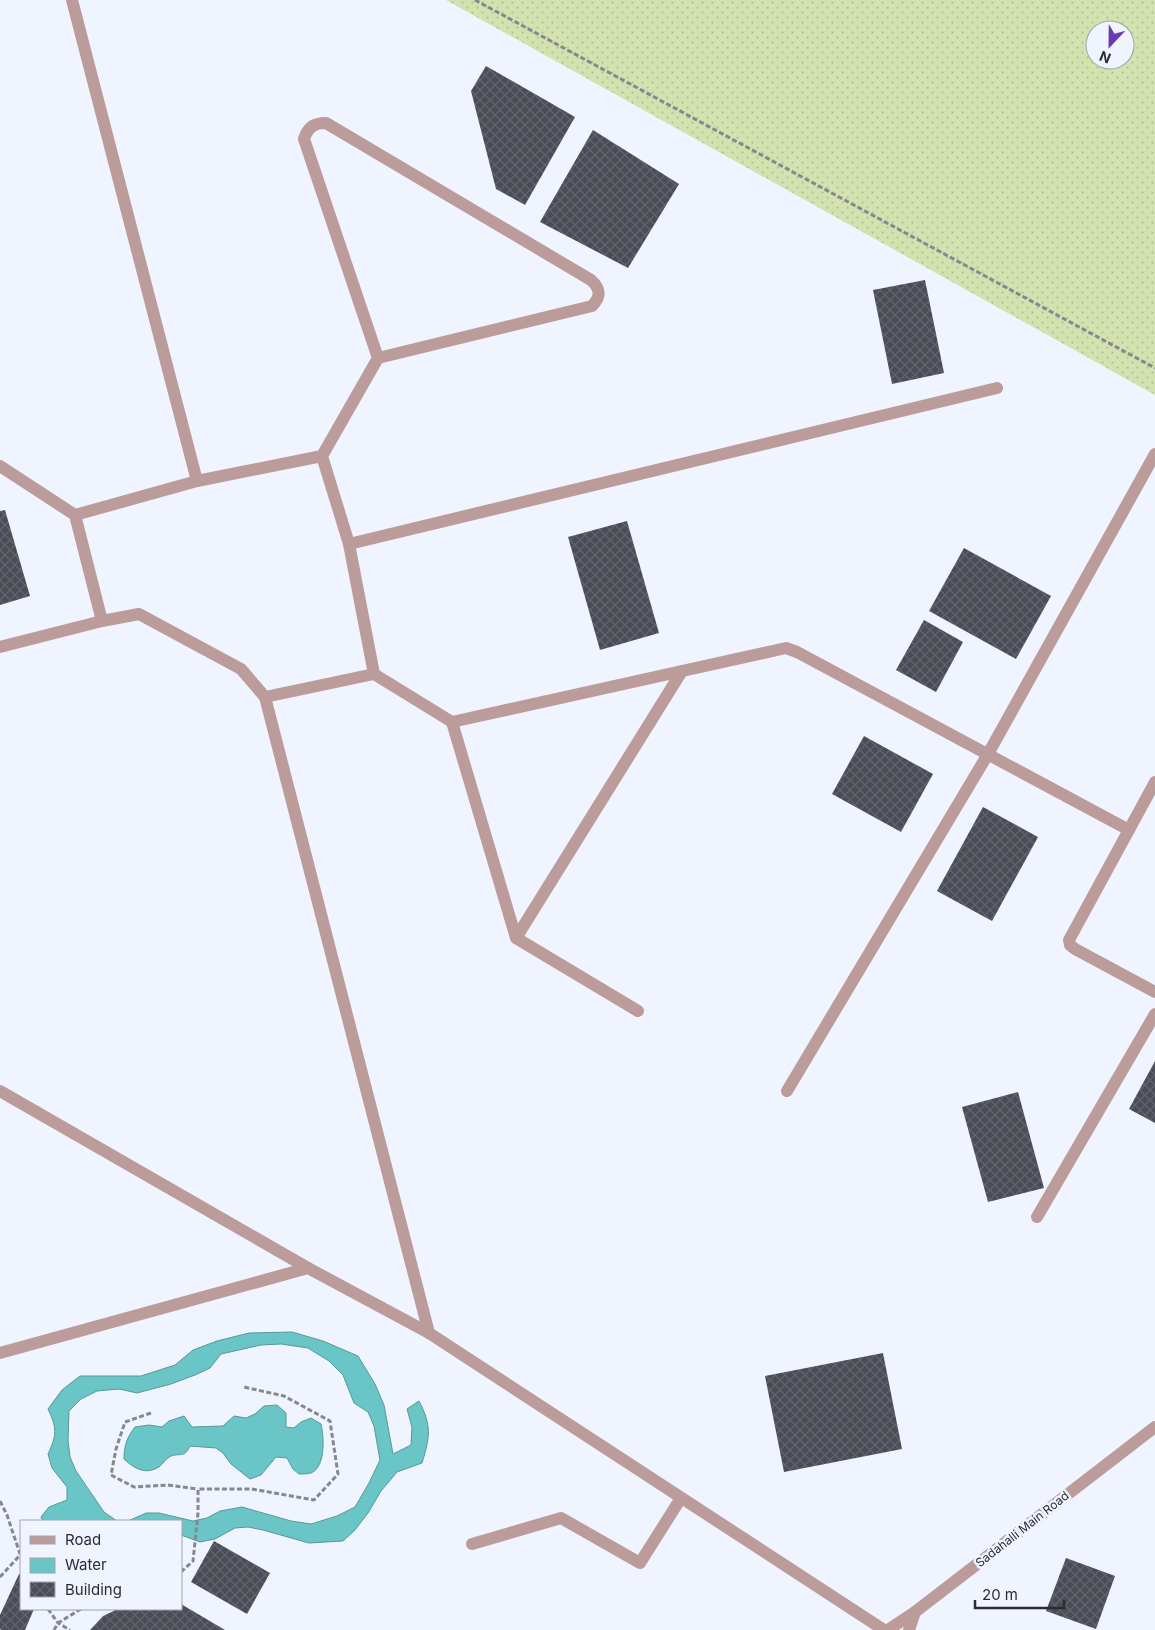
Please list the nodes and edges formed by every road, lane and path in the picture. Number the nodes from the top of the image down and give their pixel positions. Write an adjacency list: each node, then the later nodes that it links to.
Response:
1 (72, 0): 9 (street)
2 (474, 0): 4 (path)
3 (378, 358): 3 (street); 7 (street)
4 (1155, 368)
5 (997, 388): 11 (street)
6 (1155, 454): 18 (street)
7 (322, 456): 9 (street); 11 (street)
8 (0, 467): 10 (street)
9 (197, 481): 10 (street)
10 (75, 515): 12 (street)
11 (349, 544): 15 (street)
12 (102, 621): 13 (street); 16 (street)
13 (0, 647)
14 (682, 671): 17 (street); 18 (street); 21 (street)
15 (374, 674): 16 (street); 17 (street)
16 (265, 697): 29 (street)
17 (452, 722): 21 (street)
18 (988, 754): 20 (street); 26 (street)
19 (1155, 782): 20 (street)
20 (1129, 830): 22 (street)
21 (516, 938): 23 (street)
22 (1155, 992)
23 (638, 1011)
24 (1155, 1014): 27 (street)
25 (0, 1091): 28 (street)
26 (787, 1091)
27 (1037, 1217)
28 (308, 1268): 29 (street); 30 (street)
29 (429, 1334): 35 (street)
30 (0, 1353)
31 (244, 1387): 34 (path)
32 (151, 1413): 34 (path)
33 (1155, 1427): 43 (street, Sadahalli Main Road)
34 (198, 1489): 39 (path)
35 (681, 1498): 37 (street); 47 (street)
36 (0, 1501): 38 (path)
37 (472, 1544)
38 (20, 1554): 40 (path)
39 (182, 1571)
40 (0, 1577)
41 (49, 1610): 44 (path)
42 (79, 1610): 44 (path)
43 (915, 1612): 48 (street, Sadahalli Main Road); 49 (street)
44 (58, 1623): 45 (path); 46 (path)
45 (54, 1630)
46 (70, 1630)
47 (884, 1630)
48 (888, 1630)
49 (909, 1630)

